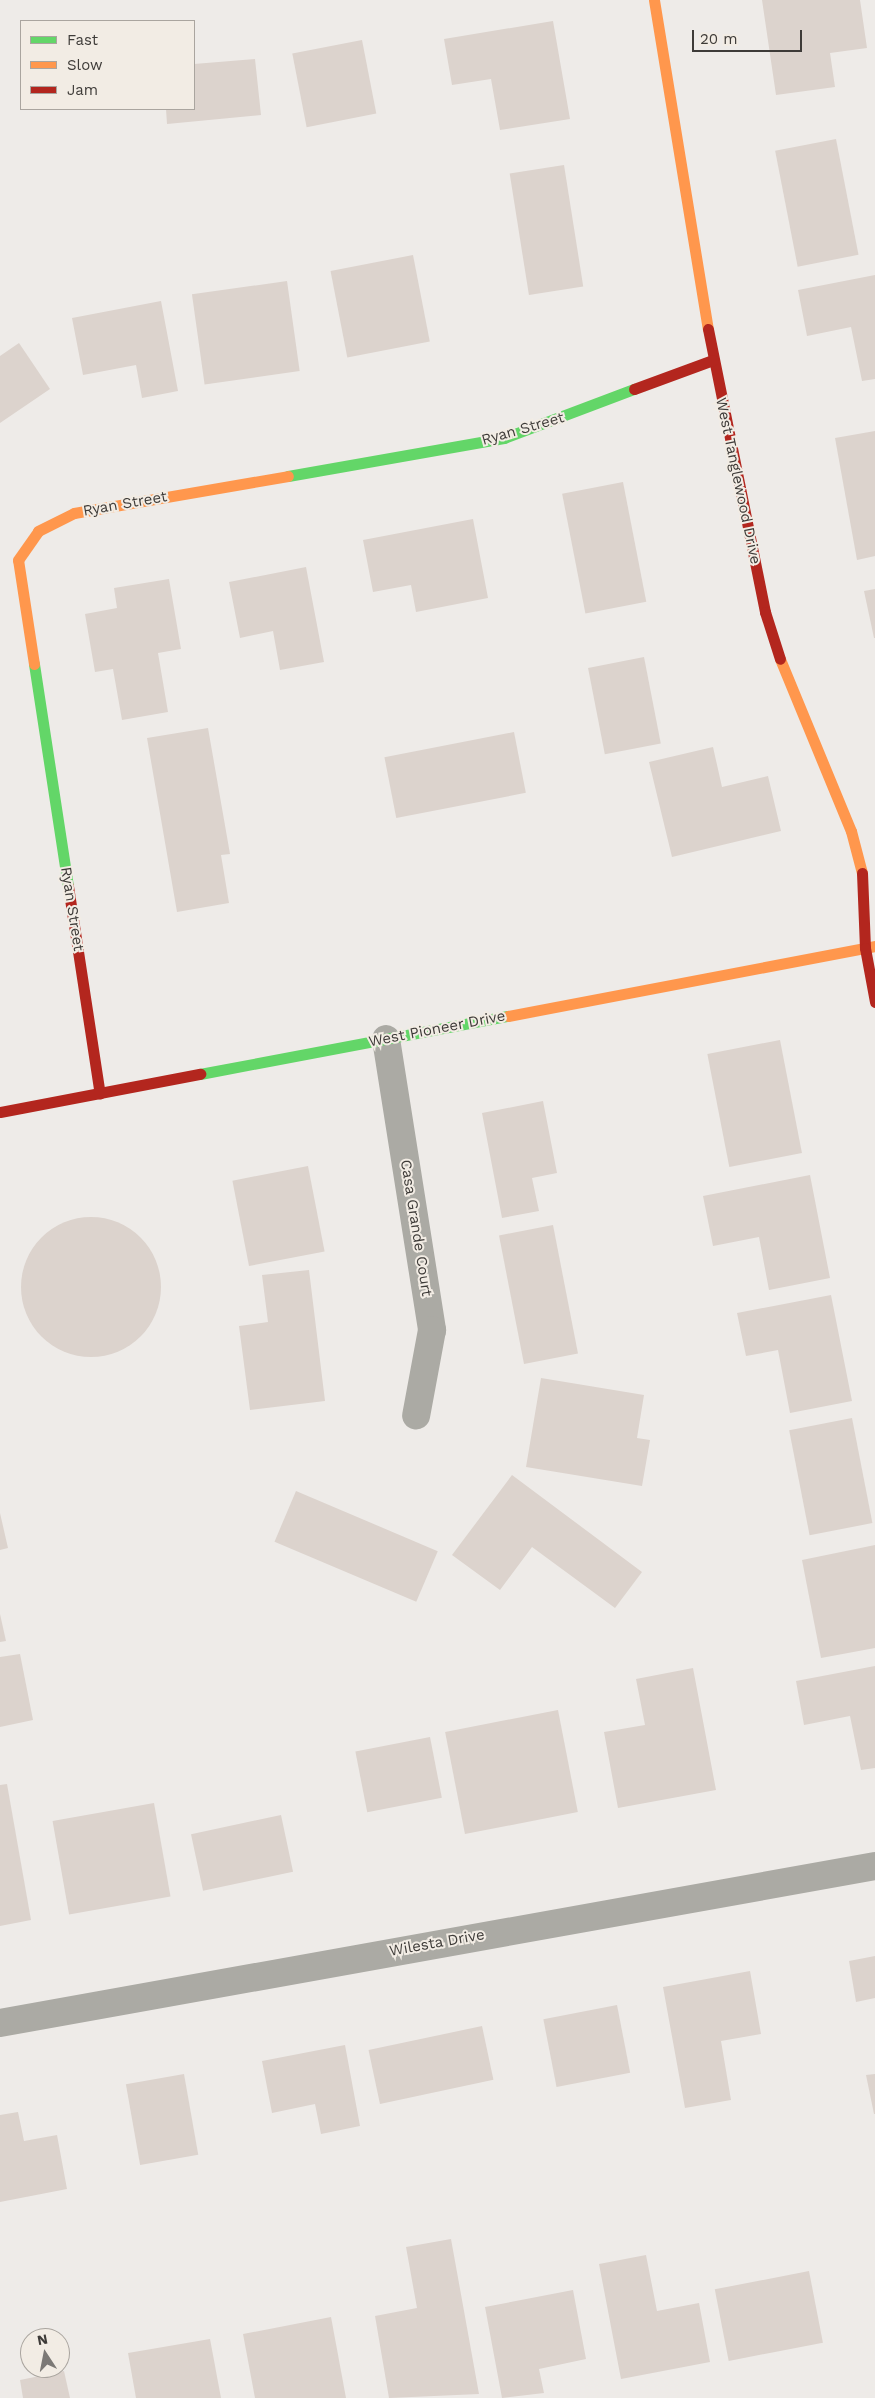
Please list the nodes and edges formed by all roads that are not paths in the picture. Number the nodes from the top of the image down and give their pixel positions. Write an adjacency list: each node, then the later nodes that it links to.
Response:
1 (654, 0): 2 (street, West Tanglewood Drive)
2 (713, 360): 3 (street, West Tanglewood Drive); 6 (street, Ryan Street)
3 (870, 947): 4 (street, West Tanglewood Drive); 5 (street, West Pioneer Drive)
4 (875, 1002)
5 (386, 1039): 6 (street, West Pioneer Drive); 8 (street, Casa Grande Court)
6 (100, 1094): 7 (street, West Pioneer Drive)
7 (0, 1112)
8 (416, 1416)
9 (875, 1866): 10 (street, Wilesta Drive)
10 (0, 2023)

